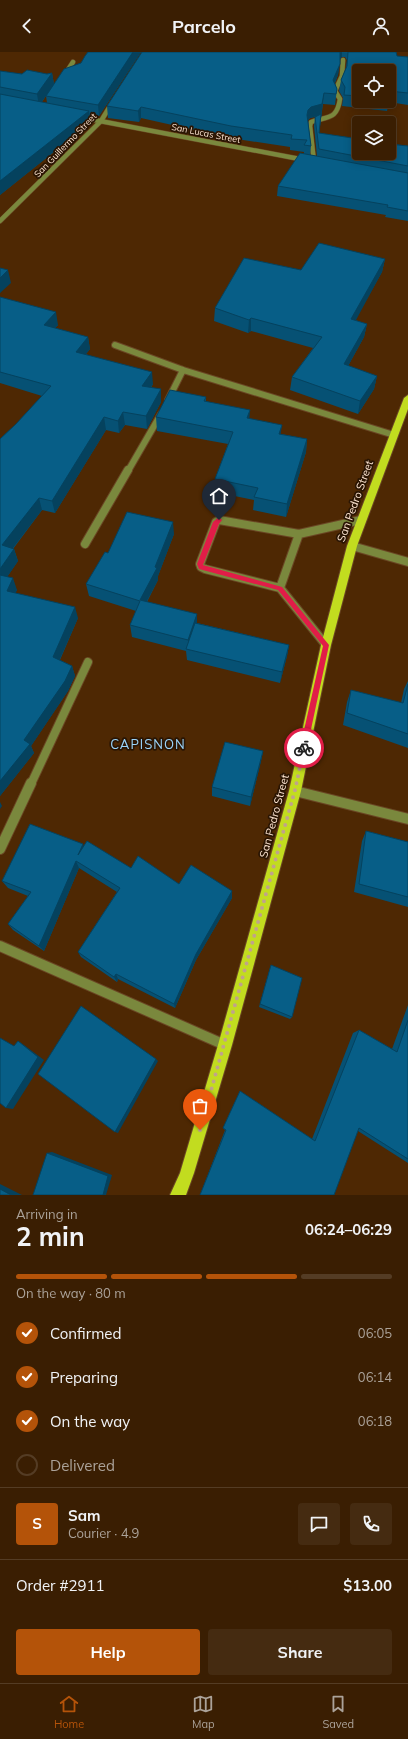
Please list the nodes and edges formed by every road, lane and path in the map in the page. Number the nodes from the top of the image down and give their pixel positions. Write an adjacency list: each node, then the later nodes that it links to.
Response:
1 (343, 60): 7 (street)
2 (74, 62): 3 (street)
3 (61, 80)
4 (116, 97): 6 (street, San Guillermo Street)
5 (72, 116): 6 (street, San Lucas Street)
6 (101, 121): 7 (street, San Lucas Street); 9 (street, San Guillermo Street)
7 (314, 162): 8 (street, San Lucas Street)
8 (322, 164)
9 (0, 221)
10 (115, 345): 11 (street)
11 (183, 370): 13 (street); 16 (street)
12 (408, 398): 13 (main road, San Pedro Street)
13 (394, 435): 14 (main road, San Pedro Street)
14 (360, 520): 15 (street); 17 (main road, San Pedro Street)
15 (300, 534): 19 (street); 19 (street)
16 (85, 544)
17 (352, 546): 18 (street); 20 (main road, San Pedro Street)
18 (408, 562)
19 (280, 588): 20 (street)
20 (326, 645): 22 (main road, San Pedro Street)
21 (88, 662): 24 (street)
22 (295, 790): 23 (street); 26 (main road, San Pedro Street)
23 (408, 819)
24 (0, 849)
25 (0, 946): 26 (street)
26 (225, 1045): 27 (main road, San Pedro Street)
27 (178, 1195)

